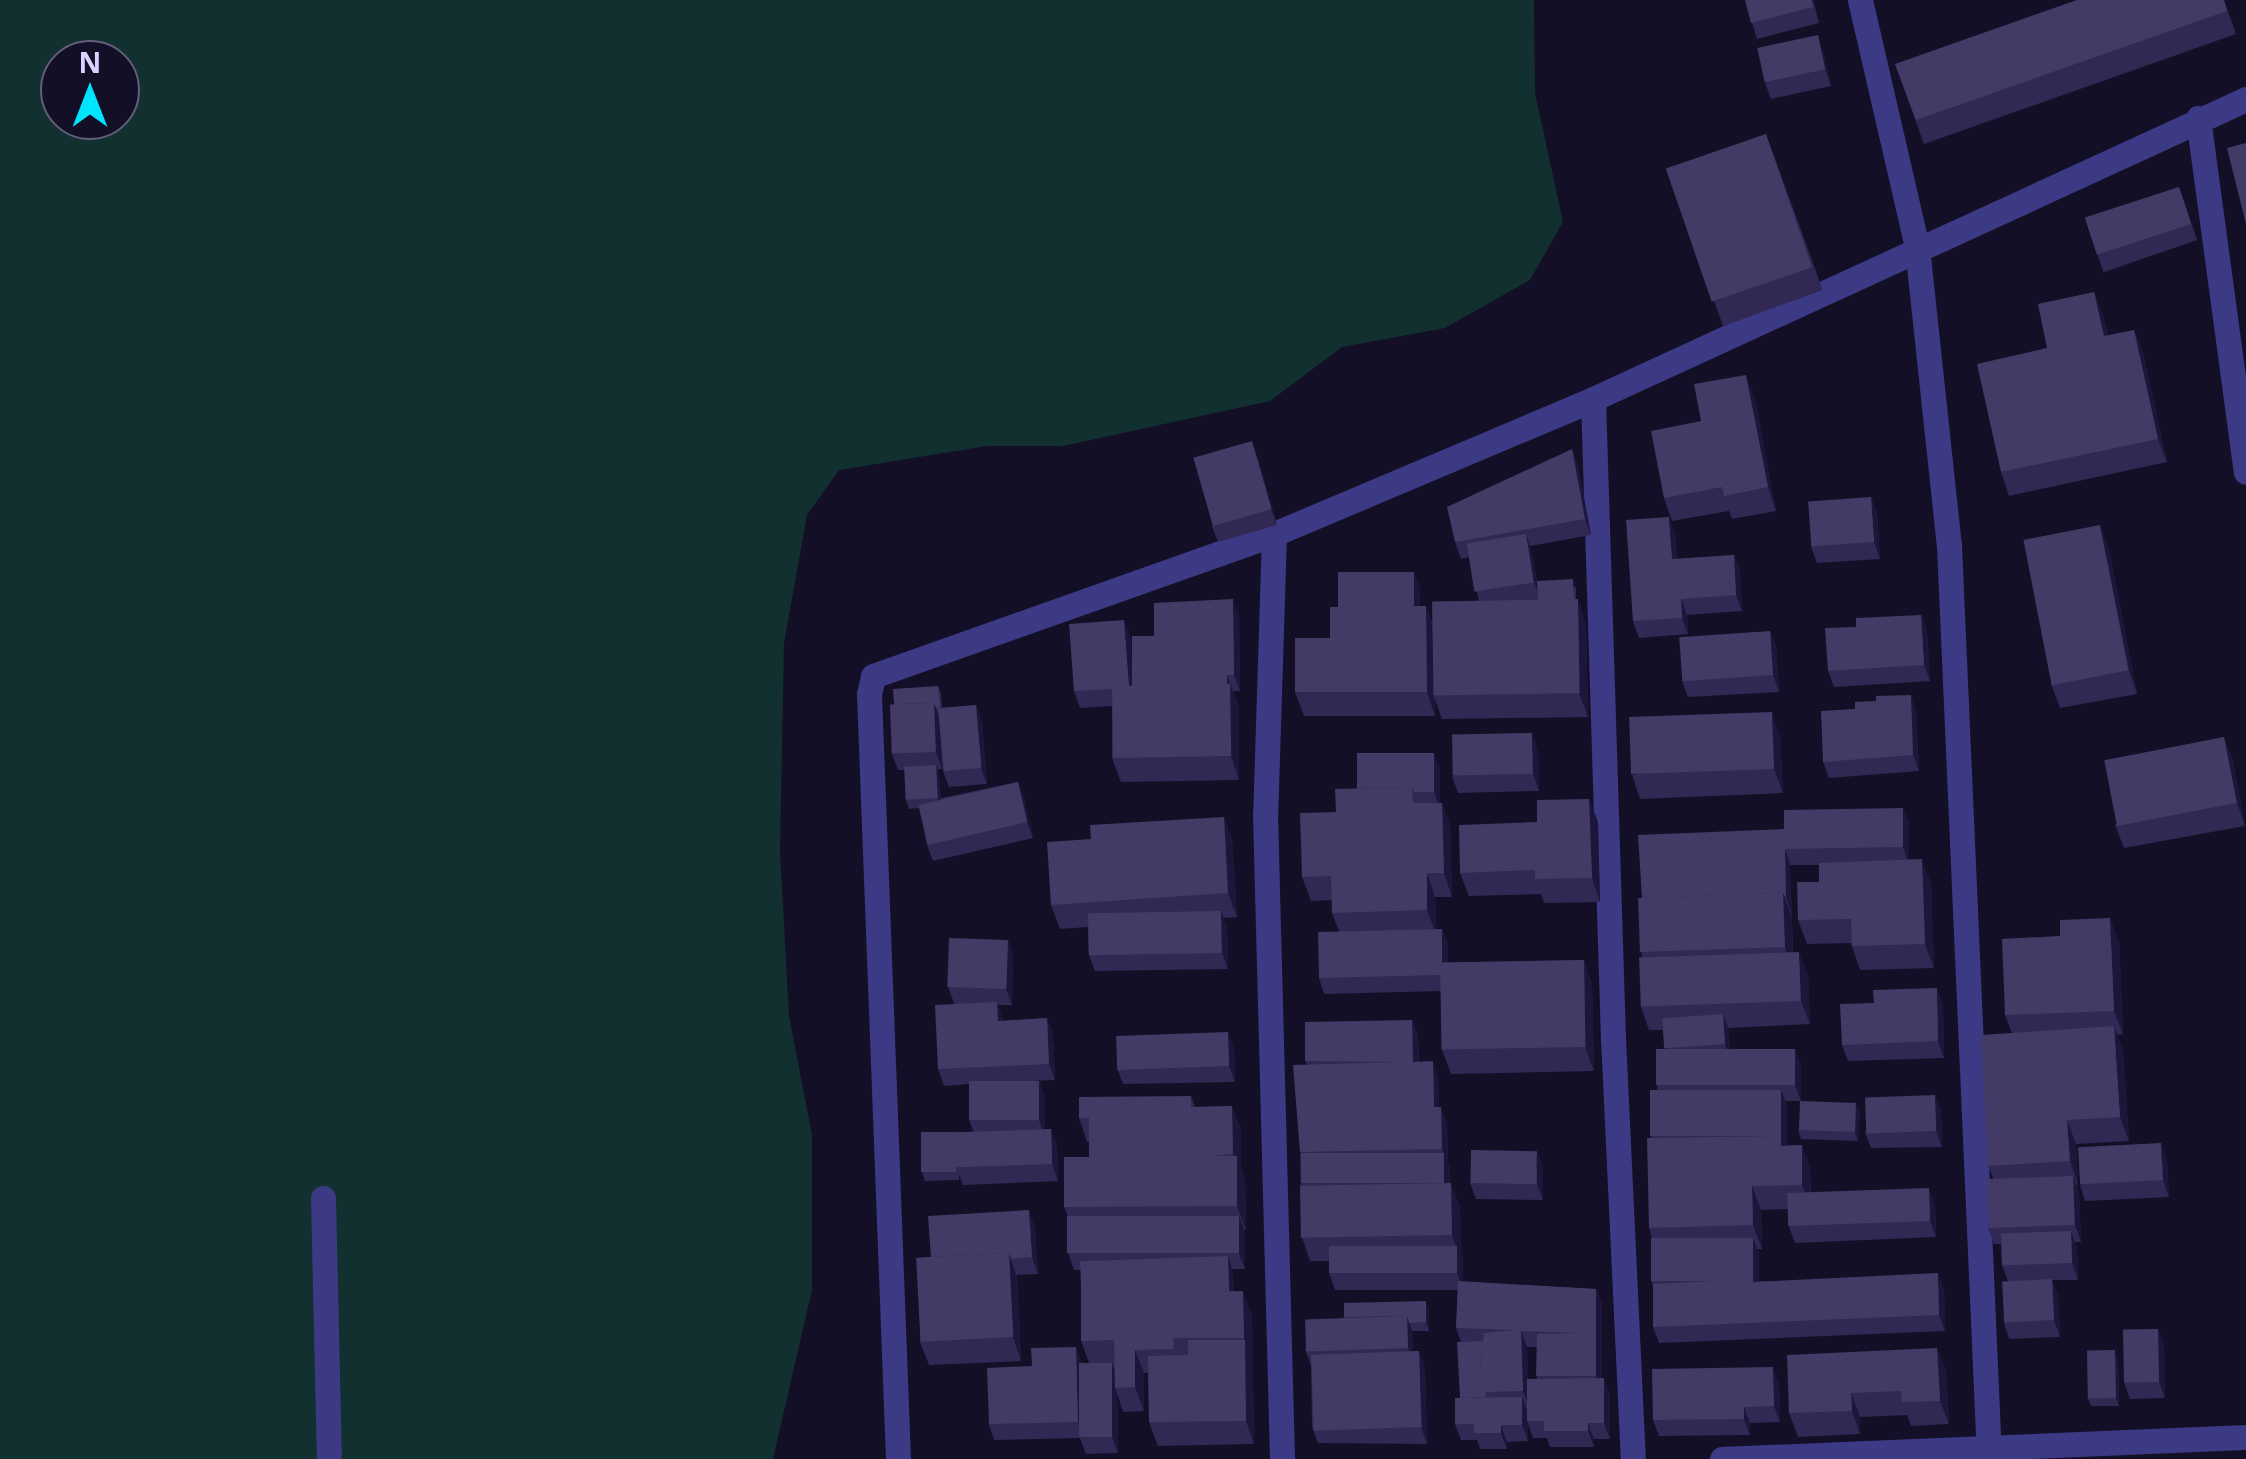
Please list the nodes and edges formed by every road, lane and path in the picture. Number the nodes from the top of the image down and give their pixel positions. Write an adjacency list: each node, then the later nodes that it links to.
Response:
1 (1860, 0): 4 (street)
2 (2246, 100): 3 (street)
3 (2198, 118): 4 (street); 6 (street)
4 (1917, 247): 5 (street); 10 (street)
5 (1593, 398): 7 (street); 14 (street)
6 (2246, 472)
7 (1274, 534): 12 (street); 13 (street)
8 (322, 1198): 11 (street)
9 (2246, 1437): 10 (street)
10 (1989, 1453): 15 (street)
11 (329, 1459)
12 (898, 1459)
13 (1282, 1459)
14 (1633, 1459)
15 (1722, 1459)

